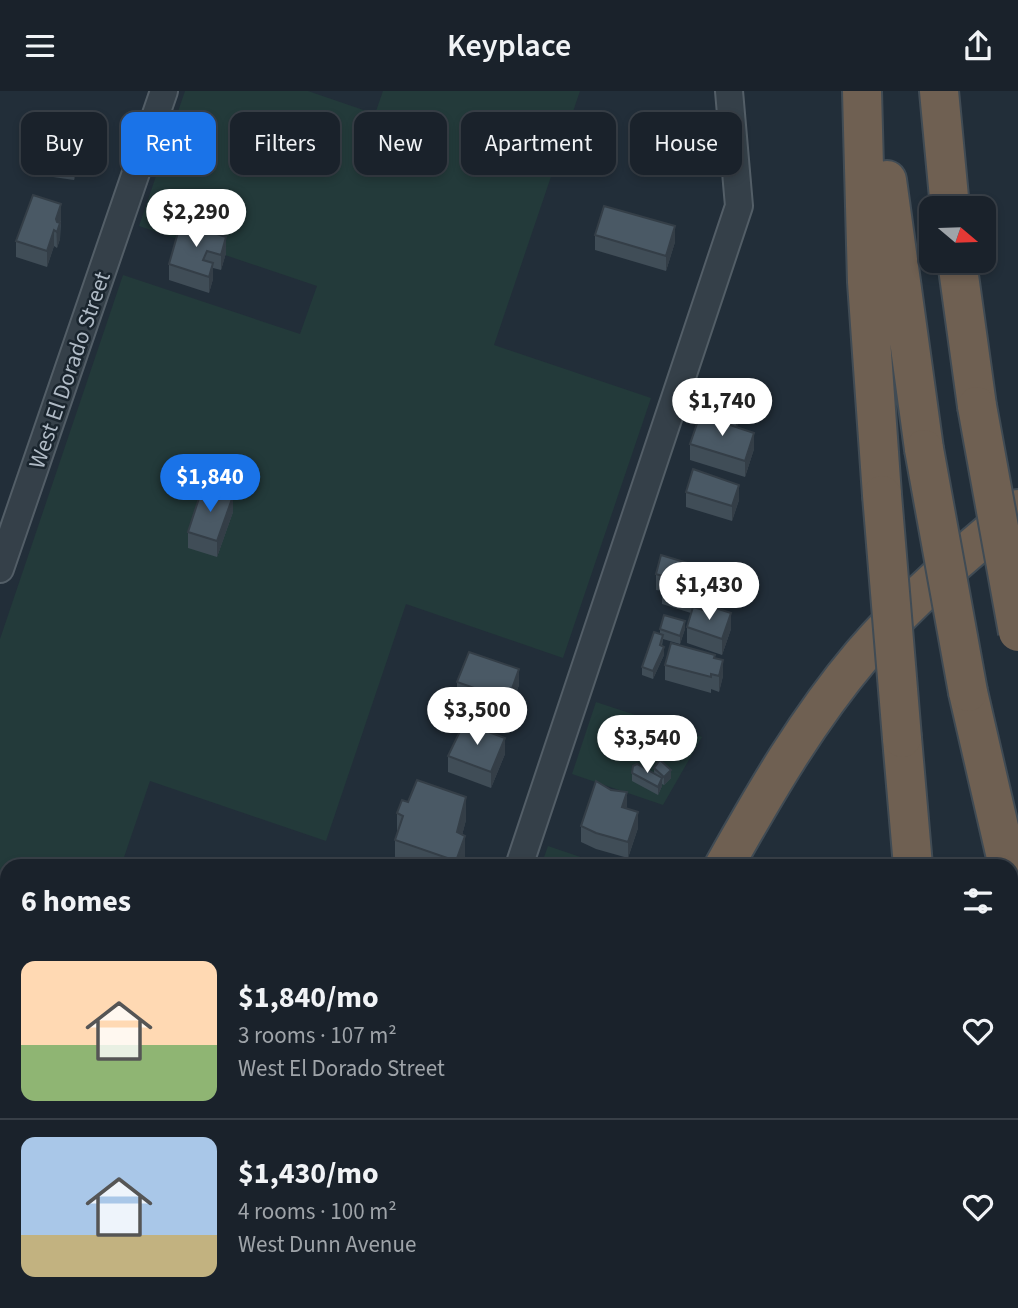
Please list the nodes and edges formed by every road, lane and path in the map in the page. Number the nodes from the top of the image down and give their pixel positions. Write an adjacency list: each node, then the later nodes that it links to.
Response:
1 (164, 91): 9 (street, West El Dorado Street)
2 (729, 91): 11 (street)
3 (862, 91): 13 (highway, bridge)
4 (878, 91): 14 (highway, bridge)
5 (939, 91): 6 (highway)
6 (949, 196)
7 (959, 273): 10 (highway, bridge)
8 (1018, 509): 12 (highway)
9 (0, 569)
10 (1018, 632)
11 (521, 859)
12 (728, 859)
13 (912, 859)
14 (1006, 859)

